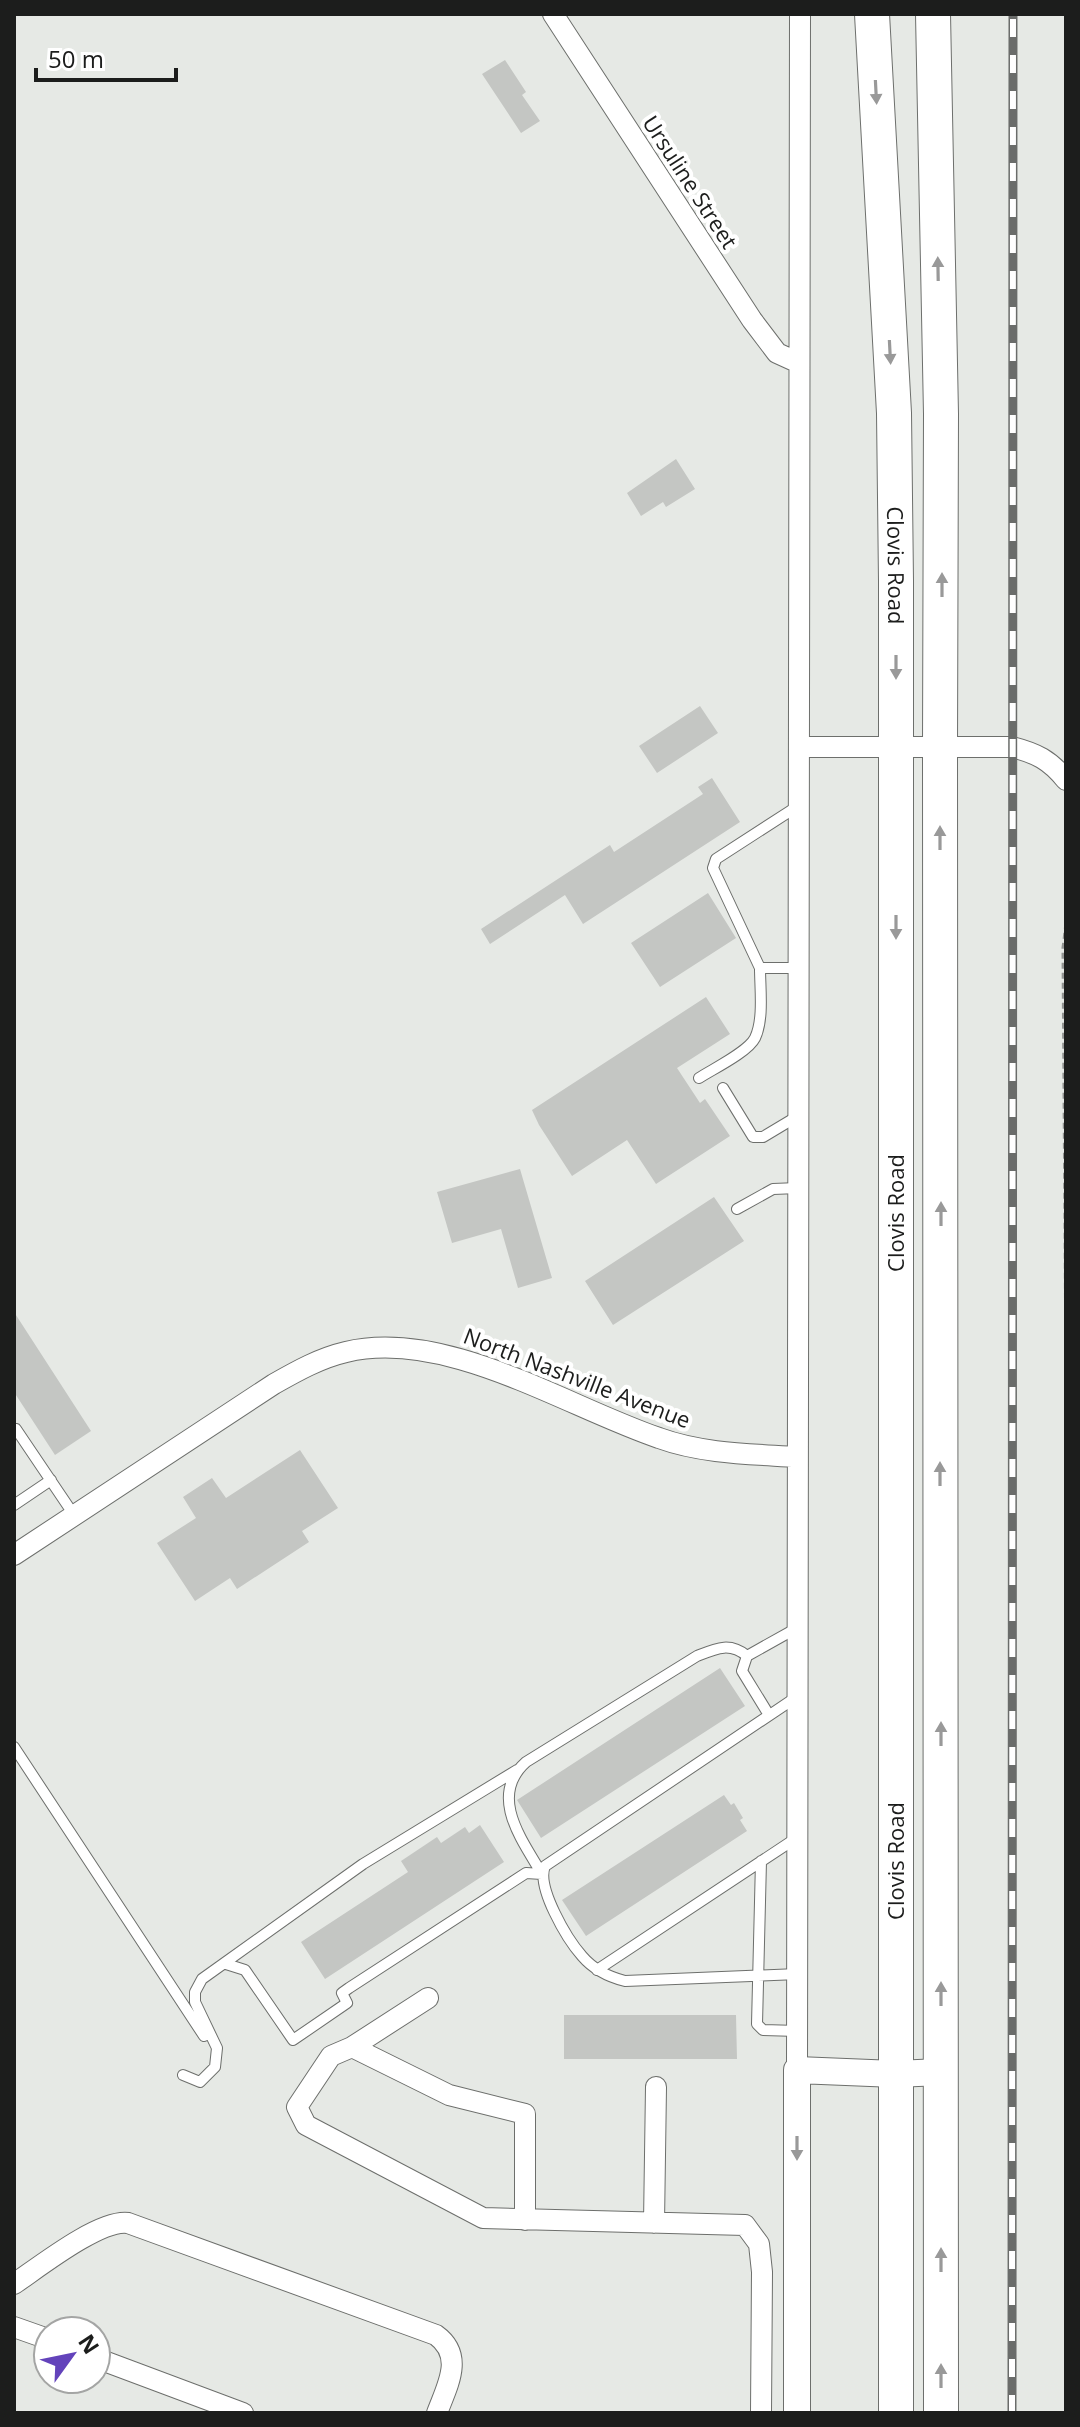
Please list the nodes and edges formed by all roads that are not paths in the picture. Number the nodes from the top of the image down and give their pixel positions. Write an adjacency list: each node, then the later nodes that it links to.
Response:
1 (553, 14): 5 (street, Ursuline Street)
2 (800, 14): 5 (street)
3 (872, 14): 6 (highway, Clovis Road, one-way to 6)
4 (933, 14): 8 (highway, Clovis Road, one-way to 4)
5 (799, 363): 7 (street)
6 (895, 746): 7 (street); 8 (street); 43 (highway, Clovis Road, one-way to 43)
7 (800, 747): 10 (street)
8 (940, 747): 9 (street); 42 (highway, Clovis Road, one-way to 8)
9 (1066, 780)
10 (800, 805): 11 (lane); 12 (street)
11 (760, 968): 12 (lane); 13 (lane)
12 (799, 968): 15 (street)
13 (699, 1078)
14 (723, 1088): 15 (lane)
15 (798, 1116): 16 (street)
16 (798, 1188): 17 (lane); 19 (street)
17 (737, 1209)
18 (16, 1429): 20 (lane)
19 (797, 1457): 22 (street, North Nashville Avenue); 24 (street)
20 (51, 1480): 21 (lane); 22 (lane)
21 (14, 1505)
22 (74, 1515): 23 (street, North Nashville Avenue)
23 (14, 1555)
24 (799, 1627): 25 (lane); 26 (street)
25 (747, 1656): 27 (lane); 29 (lane)
26 (799, 1695): 27 (lane); 30 (street)
27 (769, 1715): 32 (lane)
28 (14, 1747): 40 (lane)
29 (517, 1770): 32 (lane); 33 (lane)
30 (799, 1836): 31 (lane); 35 (street)
31 (761, 1861): 34 (lane); 36 (lane)
32 (542, 1874): 33 (lane); 34 (lane)
33 (226, 1964): 40 (lane)
34 (597, 1970): 36 (lane)
35 (798, 1974): 36 (lane); 38 (street)
36 (760, 1976): 38 (lane)
37 (428, 1998): 39 (street)
38 (798, 2031): 41 (street)
39 (352, 2047): 46 (street); 46 (street)
40 (216, 2055): 44 (lane)
41 (797, 2070): 43 (street); 53 (street, one-way to 53)
42 (941, 2072): 43 (street); 55 (highway, Clovis Road, one-way to 42)
43 (895, 2074): 54 (highway, Clovis Road)
44 (183, 2075)
45 (656, 2087): 47 (street)
46 (525, 2220): 47 (street)
47 (654, 2223): 52 (street)
48 (14, 2284): 51 (street)
49 (112, 2364): 50 (street)
50 (243, 2413)
51 (437, 2413)
52 (761, 2413)
53 (797, 2413)
54 (896, 2413)
55 (941, 2413)

